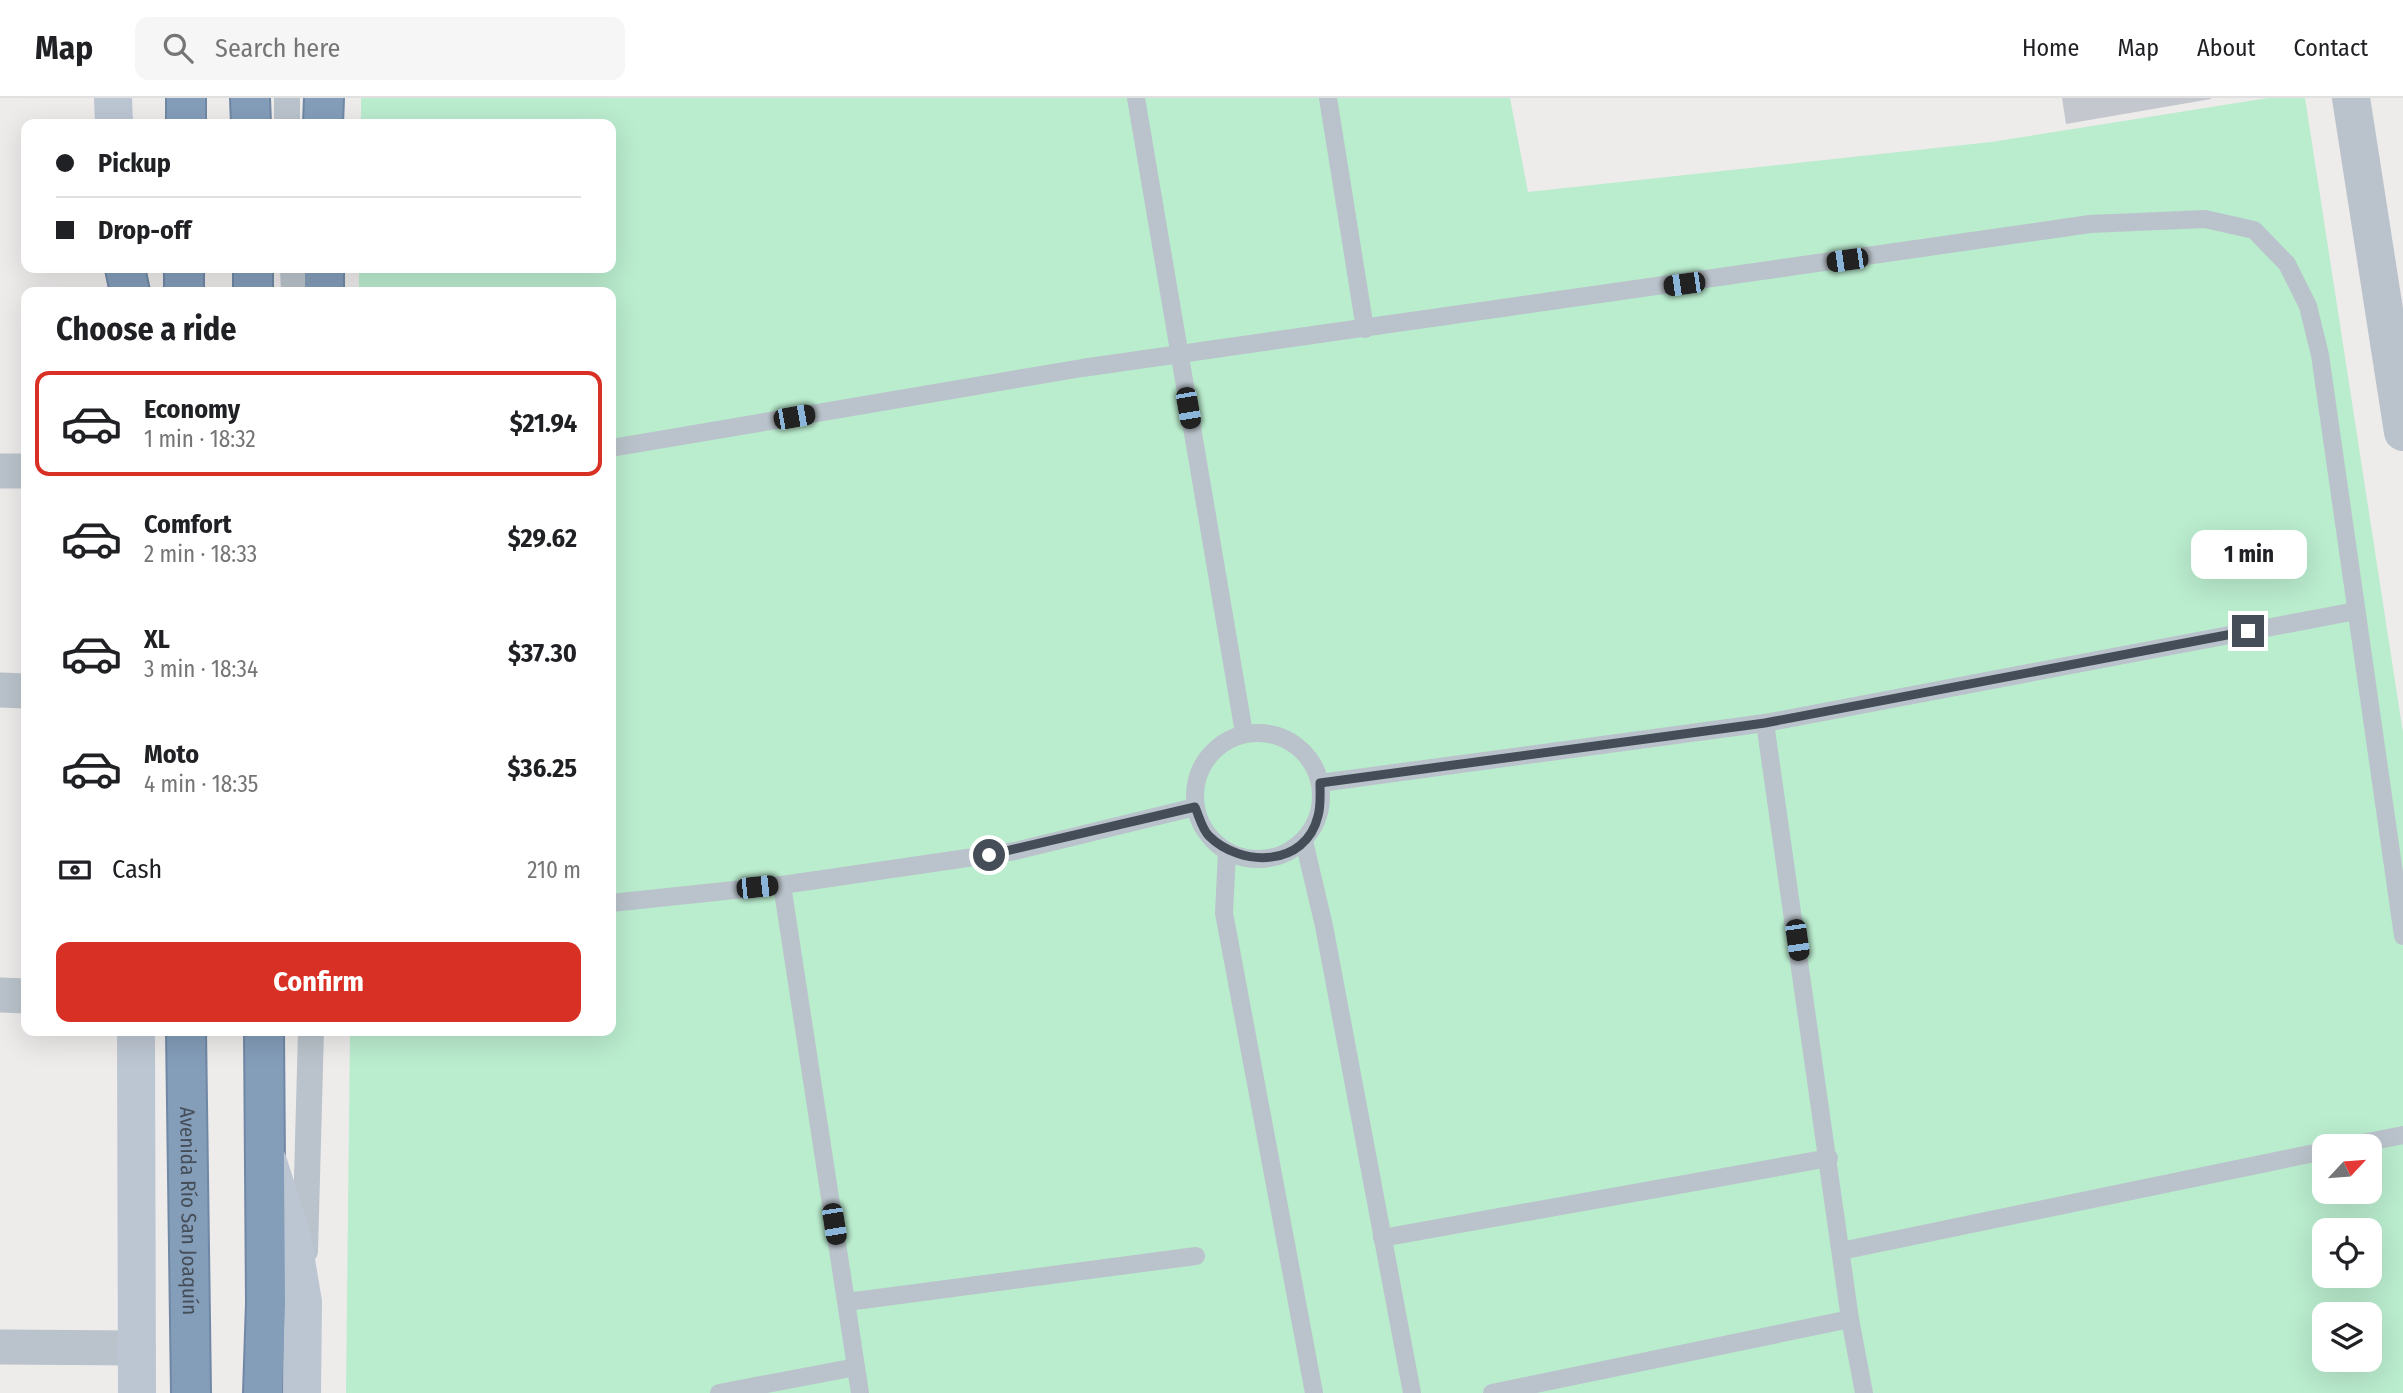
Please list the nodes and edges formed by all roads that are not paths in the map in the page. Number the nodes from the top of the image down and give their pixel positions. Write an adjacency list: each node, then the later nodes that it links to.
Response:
1 (113, 98): 9 (main road)
2 (186, 98): 10 (highway)
3 (250, 98): 11 (highway)
4 (287, 98): 12 (street)
5 (324, 98): 13 (highway)
6 (1136, 98): 15 (lane)
7 (1328, 98): 14 (lane)
8 (2351, 98): 16 (street)
9 (114, 119)
10 (186, 119)
11 (251, 119)
12 (287, 119)
13 (324, 119)
14 (1365, 329): 15 (lane); 20 (lane)
15 (1179, 354): 17 (lane); 24 (lane)
16 (2403, 432)
17 (616, 447)
18 (0, 471): 19 (street)
19 (21, 471)
20 (2356, 611): 23 (lane); 31 (lane)
21 (0, 690): 22 (street)
22 (21, 691)
23 (1765, 723): 25 (lane); 42 (lane)
24 (1244, 733): 25 (lane); 26 (lane)
25 (1320, 783): 27 (lane)
26 (1195, 807): 28 (lane); 29 (lane)
27 (1304, 841): 28 (lane); 43 (lane)
28 (1227, 852): 58 (lane)
29 (782, 885): 30 (lane); 47 (lane)
30 (616, 902)
31 (2403, 936)
32 (0, 995): 33 (street)
33 (21, 996)
34 (136, 1036): 50 (main road)
35 (186, 1036): 53 (highway, Avenida Río San Joaquín)
36 (264, 1036): 40 (highway)
37 (311, 1036): 46 (street)
38 (2403, 1135): 39 (lane)
39 (2382, 1139)
40 (265, 1151): 46 (main road); 54 (highway)
41 (2312, 1153): 44 (lane)
42 (1829, 1157): 43 (lane); 44 (lane)
43 (1382, 1238): 59 (lane)
44 (1841, 1251): 48 (lane)
45 (1196, 1256): 47 (lane)
46 (303, 1301): 55 (main road)
47 (846, 1302): 51 (lane)
48 (1850, 1319): 60 (lane); 61 (lane)
49 (0, 1347): 50 (street)
50 (138, 1348): 52 (main road)
51 (856, 1367): 56 (lane); 57 (lane)
52 (137, 1393)
53 (191, 1393)
54 (263, 1393)
55 (302, 1393)
56 (719, 1393)
57 (860, 1393)
58 (1314, 1393)
59 (1412, 1393)
60 (1492, 1393)
61 (1864, 1393)

